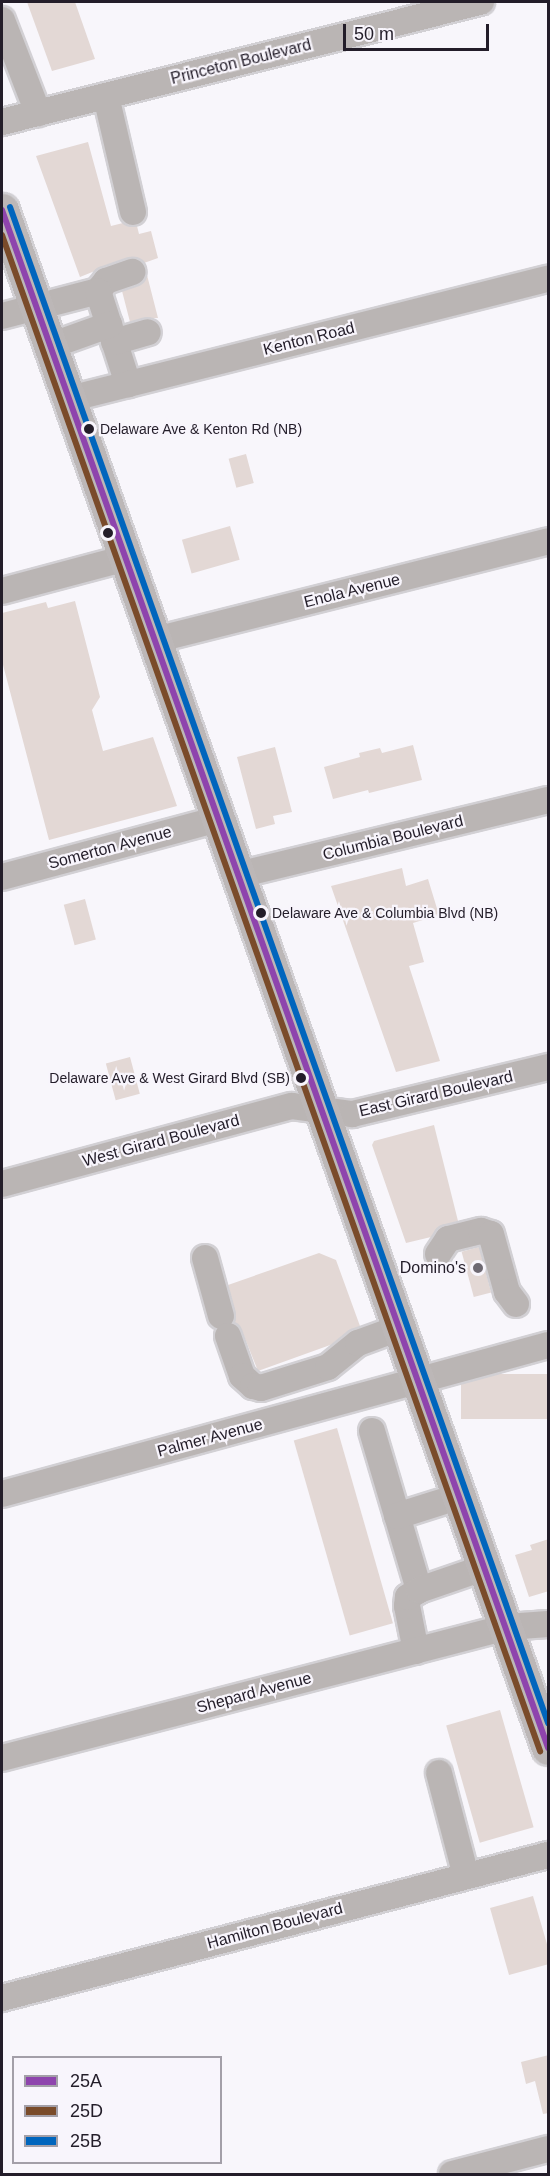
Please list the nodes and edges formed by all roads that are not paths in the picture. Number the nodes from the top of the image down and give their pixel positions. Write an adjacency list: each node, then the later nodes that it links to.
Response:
1 (481, 2): 3 (street, Princeton Boulevard)
2 (2, 19): 4 (street)
3 (106, 96): 4 (street, Princeton Boulevard); 7 (street)
4 (38, 113): 5 (street, Princeton Boulevard)
5 (2, 122)
6 (2, 210): 11 (main road)
7 (133, 212)
8 (132, 272): 10 (street)
9 (549, 279): 16 (street, Kenton Road)
10 (98, 291): 11 (street); 14 (street)
11 (36, 307): 12 (street); 15 (main road)
12 (2, 316)
13 (148, 332): 14 (street)
14 (112, 334): 15 (street); 16 (street)
15 (50, 346): 17 (main road)
16 (128, 384): 17 (street, Kenton Road)
17 (69, 399): 19 (main road)
18 (549, 542): 21 (street, Enola Avenue)
19 (126, 558): 20 (street); 21 (main road)
20 (2, 591)
21 (155, 640): 23 (main road)
22 (549, 800): 24 (street, Columbia Boulevard)
23 (218, 819): 24 (main road); 25 (street, Somerton Avenue)
24 (238, 875): 27 (main road)
25 (2, 877)
26 (549, 1067): 27 (street, East Girard Boulevard)
27 (322, 1110): 28 (street, West Girard Boulevard); 32 (main road)
28 (2, 1184)
29 (438, 1254): 31 (street)
30 (205, 1258): 32 (street)
31 (516, 1304)
32 (399, 1328): 34 (main road)
33 (549, 1345): 34 (street, Palmer Avenue)
34 (418, 1380): 36 (street, Palmer Avenue); 37 (main road)
35 (372, 1431): 38 (street)
36 (2, 1494)
37 (460, 1496): 38 (street); 39 (main road)
38 (397, 1516): 40 (street)
39 (486, 1568): 40 (street); 42 (main road)
40 (419, 1590): 43 (street)
41 (549, 1624): 42 (street, Shepard Avenue)
42 (507, 1627): 43 (street, Shepard Avenue); 44 (main road)
43 (416, 1651): 45 (street, Shepard Avenue)
44 (549, 1748)
45 (2, 1758)
46 (439, 1773): 48 (street)
47 (549, 1855): 48 (street, Hamilton Boulevard)
48 (466, 1876): 49 (street, Hamilton Boulevard)
49 (2, 1998)
50 (549, 2149): 51 (street)
51 (452, 2175)

